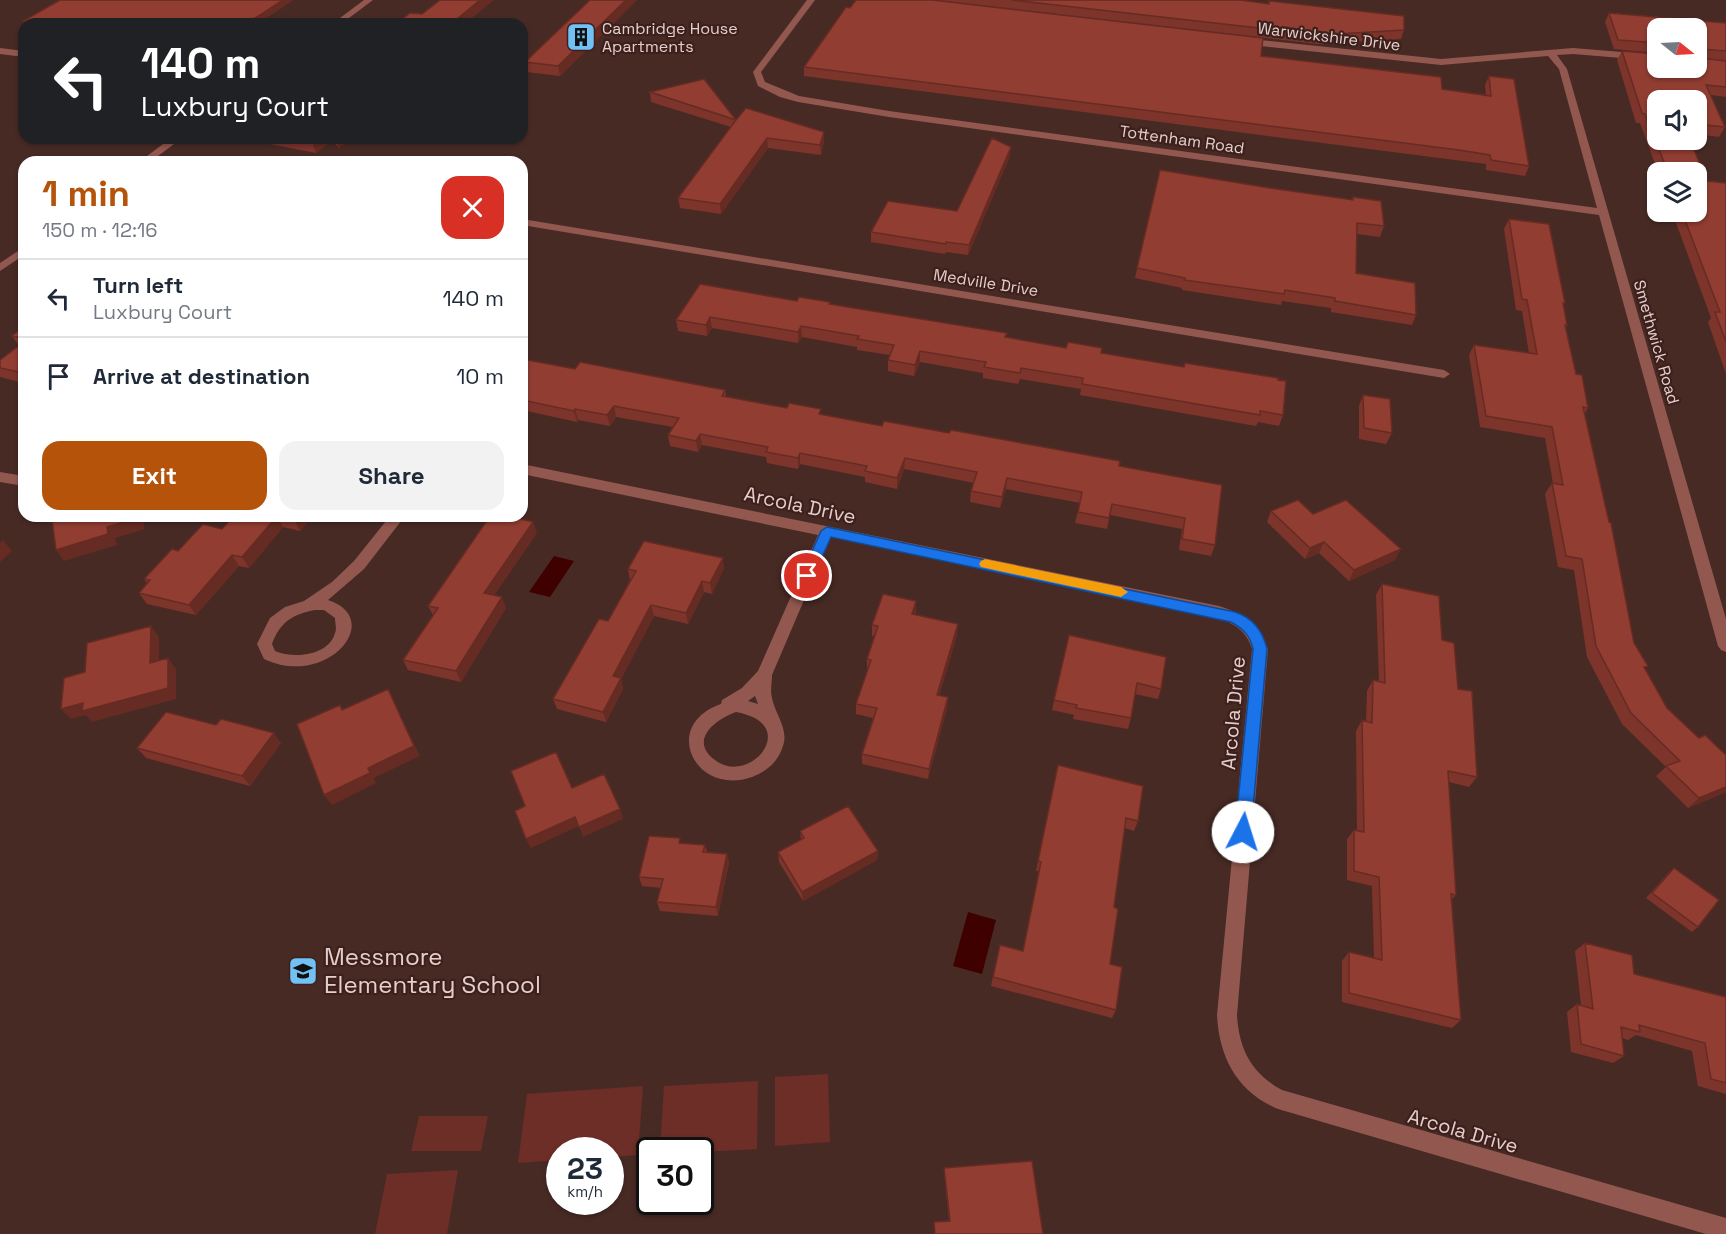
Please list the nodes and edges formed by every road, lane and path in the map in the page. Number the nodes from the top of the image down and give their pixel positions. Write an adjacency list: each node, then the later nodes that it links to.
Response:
1 (369, 0): 3 (street)
2 (812, 0): 11 (street, Tottenham Road)
3 (344, 18)
4 (1226, 39): 6 (street, Warwickshire Drive)
5 (0, 51): 7 (street)
6 (1549, 52): 8 (street, Warwickshire Drive); 11 (street, Smethwick Road)
7 (18, 53)
8 (1647, 57)
9 (170, 144): 10 (street)
10 (155, 156)
11 (1601, 212): 24 (street, Smethwick Road)
12 (528, 223): 15 (street, Medville Drive)
13 (18, 254): 14 (street)
14 (0, 268)
15 (1444, 374)
16 (528, 470): 20 (street, Arcola Drive)
17 (0, 477): 18 (street)
18 (18, 481)
19 (393, 522): 21 (street)
20 (827, 531): 25 (street); 28 (street, Arcola Drive)
21 (347, 580): 22 (street); 23 (street)
22 (303, 606): 23 (street); 23 (street)
23 (342, 615)
24 (1726, 646)
25 (764, 675): 26 (street); 27 (street)
26 (723, 708): 27 (street); 27 (street)
27 (770, 718)
28 (1726, 1229)

